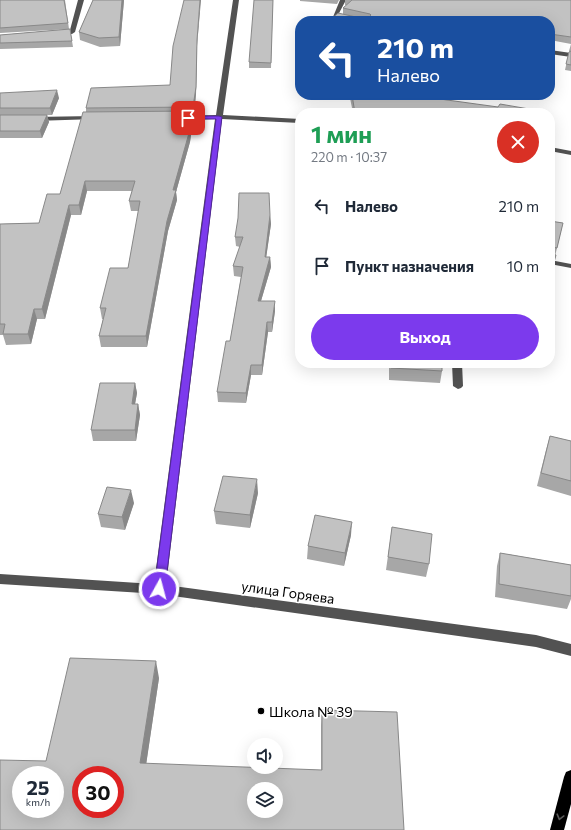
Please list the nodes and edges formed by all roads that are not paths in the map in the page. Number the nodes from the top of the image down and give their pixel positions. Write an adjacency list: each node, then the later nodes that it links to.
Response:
1 (81, 0): 5 (street)
2 (236, 0): 8 (street)
3 (343, 0): 4 (street)
4 (335, 16)
5 (48, 33)
6 (555, 53): 7 (street)
7 (571, 55)
8 (219, 117): 10 (street); 12 (street); 20 (street)
9 (102, 118): 11 (street)
10 (172, 118)
11 (24, 119)
12 (295, 121)
13 (555, 150): 14 (street)
14 (571, 153)
15 (555, 263): 16 (street)
16 (571, 266)
17 (457, 368): 18 (street)
18 (458, 386)
19 (0, 580): 20 (street, улица Горяева)
20 (159, 589): 21 (street, улица Горяева)
21 (571, 650)
22 (571, 777): 23 (main road, one-way to 23)
23 (556, 830)

